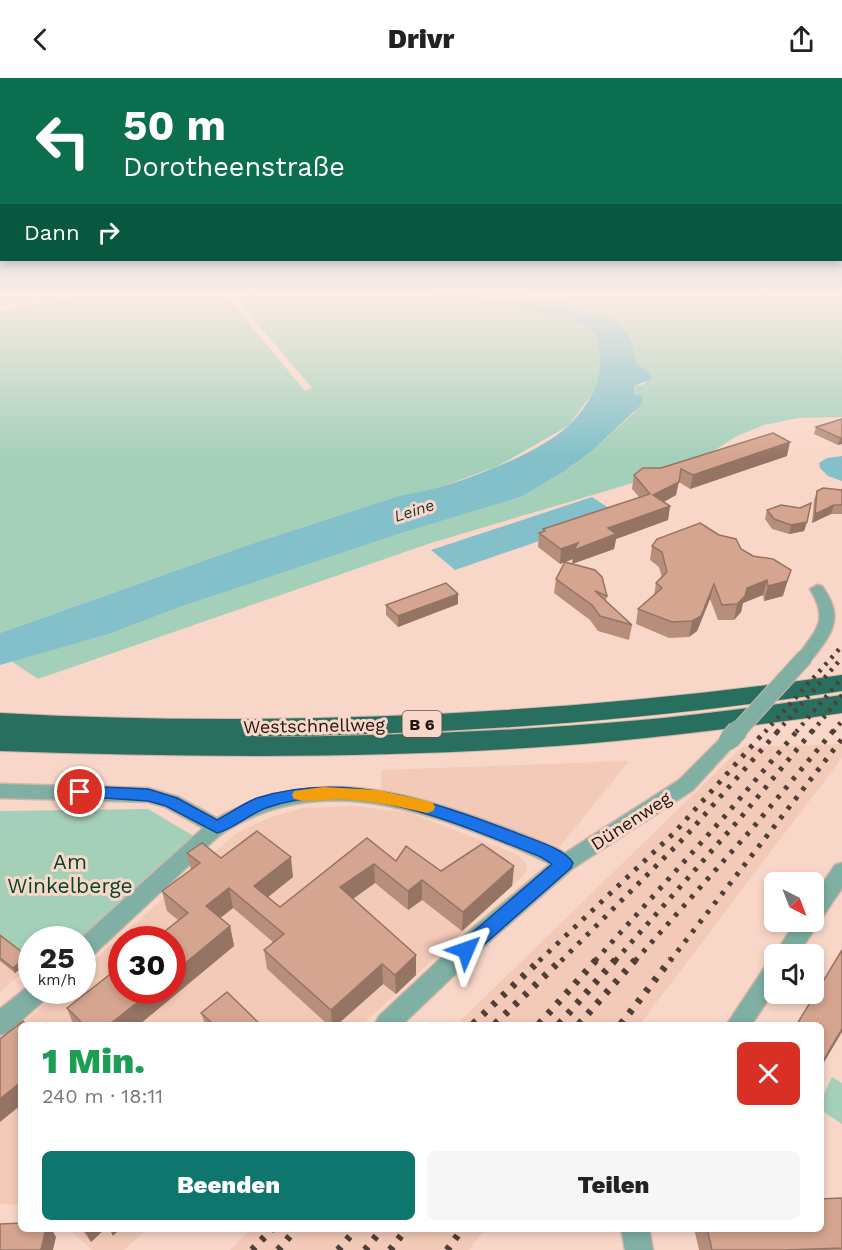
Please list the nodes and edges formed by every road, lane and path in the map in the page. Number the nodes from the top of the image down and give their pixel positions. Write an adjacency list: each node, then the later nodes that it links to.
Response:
1 (817, 589): 8 (street, Dünenweg, bridge)
2 (842, 683): 4 (highway, Westschnellweg / B 6)
3 (842, 704): 5 (highway, Westschnellweg / B 6)
4 (0, 722)
5 (0, 741)
6 (0, 791): 7 (street)
7 (217, 827): 8 (street); 11 (street)
8 (565, 863): 14 (street, Dünenweg)
9 (842, 871): 10 (street)
10 (824, 898)
11 (96, 938)
12 (764, 987): 15 (street)
13 (24, 1004): 16 (street)
14 (389, 1022)
15 (740, 1022)
16 (0, 1024)
17 (636, 1232): 18 (street)
18 (639, 1250)

